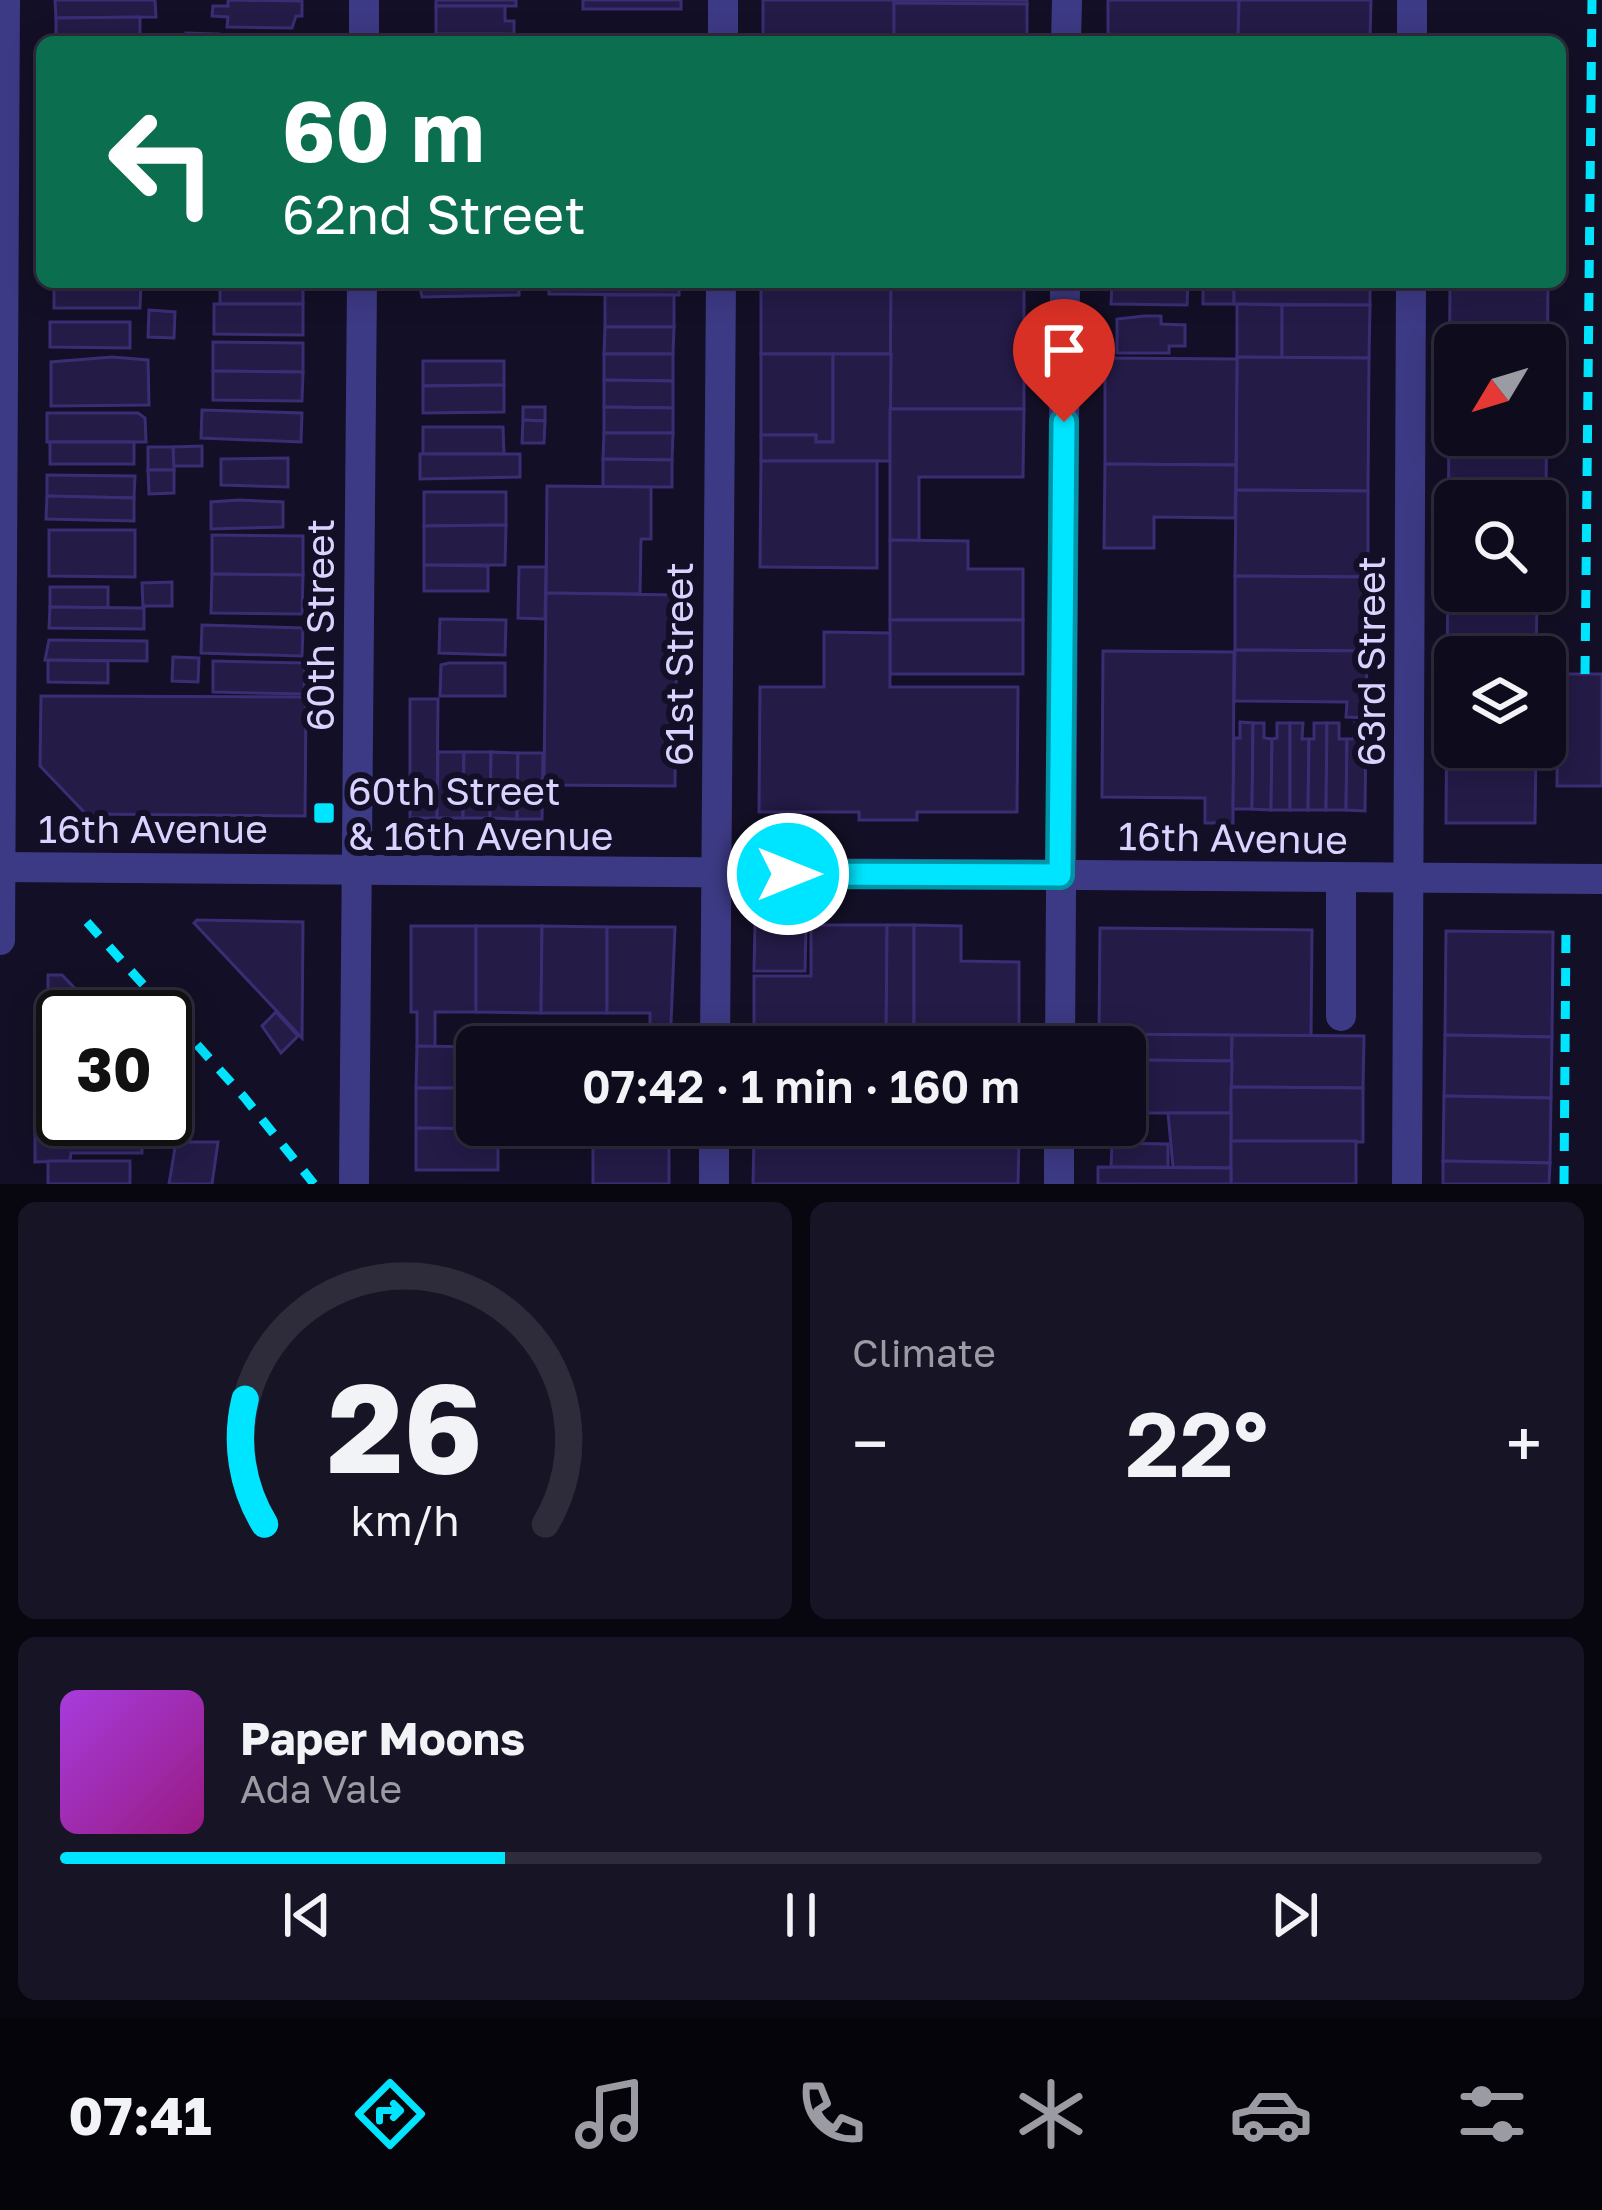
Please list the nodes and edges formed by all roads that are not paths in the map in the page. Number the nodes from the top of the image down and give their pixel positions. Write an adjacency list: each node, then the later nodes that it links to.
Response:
1 (5, 0): 14 (street)
2 (364, 0): 6 (street)
3 (723, 0): 7 (street)
4 (1067, 0): 8 (street)
5 (1412, 0): 9 (street)
6 (364, 36)
7 (723, 36)
8 (1066, 36)
9 (1412, 36)
10 (362, 288): 15 (street, 60th Street)
11 (721, 288): 16 (street, 61st Street)
12 (1065, 288): 17 (street)
13 (1411, 288): 19 (street, 63rd Street)
14 (0, 867): 15 (street, 16th Avenue); 21 (street)
15 (358, 871): 16 (street, 16th Avenue); 27 (street, 60th Street)
16 (716, 874): 17 (street, 16th Avenue); 23 (street, 61st Street)
17 (1060, 875): 18 (street, 16th Avenue); 24 (street)
18 (1341, 879): 19 (street, 16th Avenue); 22 (street)
19 (1408, 879): 20 (street, 16th Avenue); 30 (street, 63rd Street)
20 (1602, 880)
21 (0, 940)
22 (1341, 1016)
23 (715, 1026)
24 (1060, 1026)
25 (714, 1146): 28 (street)
26 (1059, 1146): 29 (street)
27 (354, 1182)
28 (714, 1184)
29 (1059, 1184)
30 (1407, 1184)

